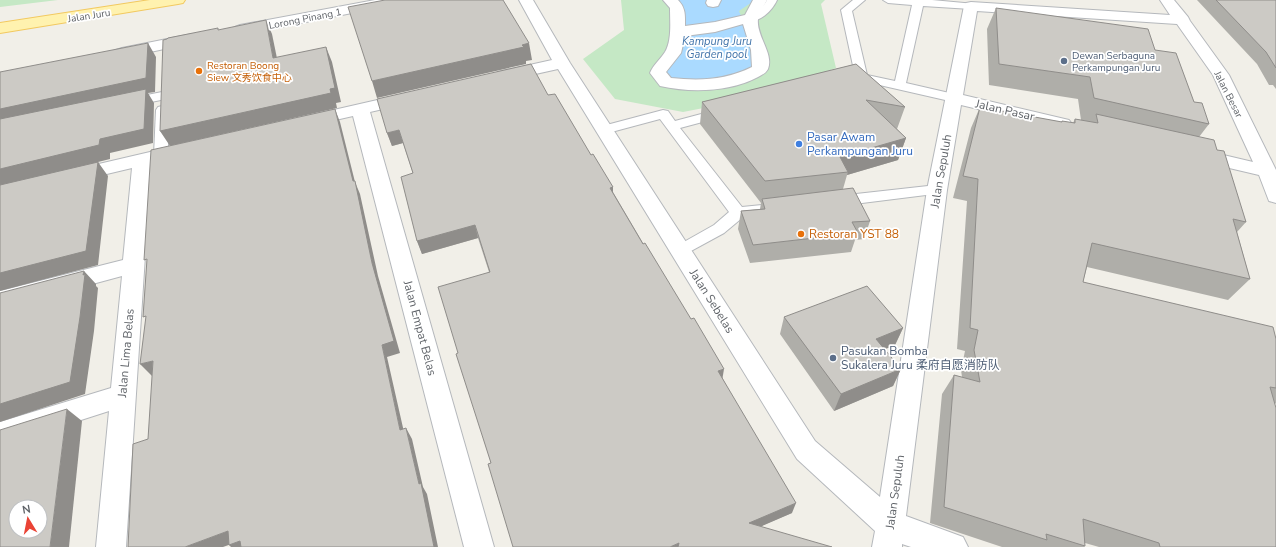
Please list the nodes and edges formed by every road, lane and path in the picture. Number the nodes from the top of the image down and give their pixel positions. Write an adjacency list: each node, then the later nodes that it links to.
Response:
1 (178, 0): 14 (main road, Jalan Juru)
2 (398, 0): 16 (street, Lorong Pinang 1)
3 (526, 0): 19 (street, Jalan Sebelas)
4 (670, 0): 15 (street)
5 (760, 0): 12 (street)
6 (772, 0): 12 (lane)
7 (860, 0): 20 (lane)
8 (888, 0): 10 (lane)
9 (1167, 0): 13 (street, Jalan Besar)
10 (918, 2): 11 (lane); 24 (lane)
11 (971, 6): 13 (street); 27 (street, Jalan Sepuluh)
12 (750, 18): 15 (street); 15 (street)
13 (1183, 20): 38 (street, Jalan Besar)
14 (0, 28)
15 (678, 32)
16 (225, 33)
17 (210, 36): 18 (street)
18 (111, 55)
19 (562, 63): 22 (street); 34 (street, Jalan Sebelas)
20 (862, 77): 23 (lane); 24 (lane)
21 (163, 81): 26 (lane)
22 (484, 81)
23 (839, 81)
24 (900, 85): 27 (lane)
25 (422, 95): 29 (street)
26 (162, 96): 28 (lane); 37 (lane)
27 (954, 98): 33 (street, Jalan Pasar); 40 (street, Jalan Sepuluh)
28 (116, 106)
29 (360, 109): 31 (street); 52 (street, Jalan Empat Belas)
30 (732, 110): 32 (lane)
31 (291, 125)
32 (672, 126): 34 (lane); 44 (lane)
33 (1076, 127)
34 (604, 130): 45 (street, Jalan Sebelas)
35 (199, 146): 37 (street)
36 (1183, 151): 38 (street)
37 (151, 158): 39 (street); 46 (street, Jalan Lima Belas)
38 (1267, 171): 41 (street, Jalan Besar)
39 (60, 179)
40 (937, 190): 42 (lane); 50 (street, Jalan Sepuluh)
41 (1276, 196)
42 (822, 203)
43 (776, 208): 44 (lane)
44 (738, 213): 45 (lane)
45 (680, 251): 50 (street, Jalan Sebelas)
46 (134, 265): 47 (street); 48 (street, Jalan Lima Belas)
47 (0, 300)
48 (123, 395): 49 (street); 51 (street, Jalan Lima Belas)
49 (0, 434)
50 (890, 525): 53 (street, Jalan Sepuluh); 54 (street, Jalan Sebelas)
51 (111, 547)
52 (479, 547)
53 (886, 547)
54 (953, 547)

